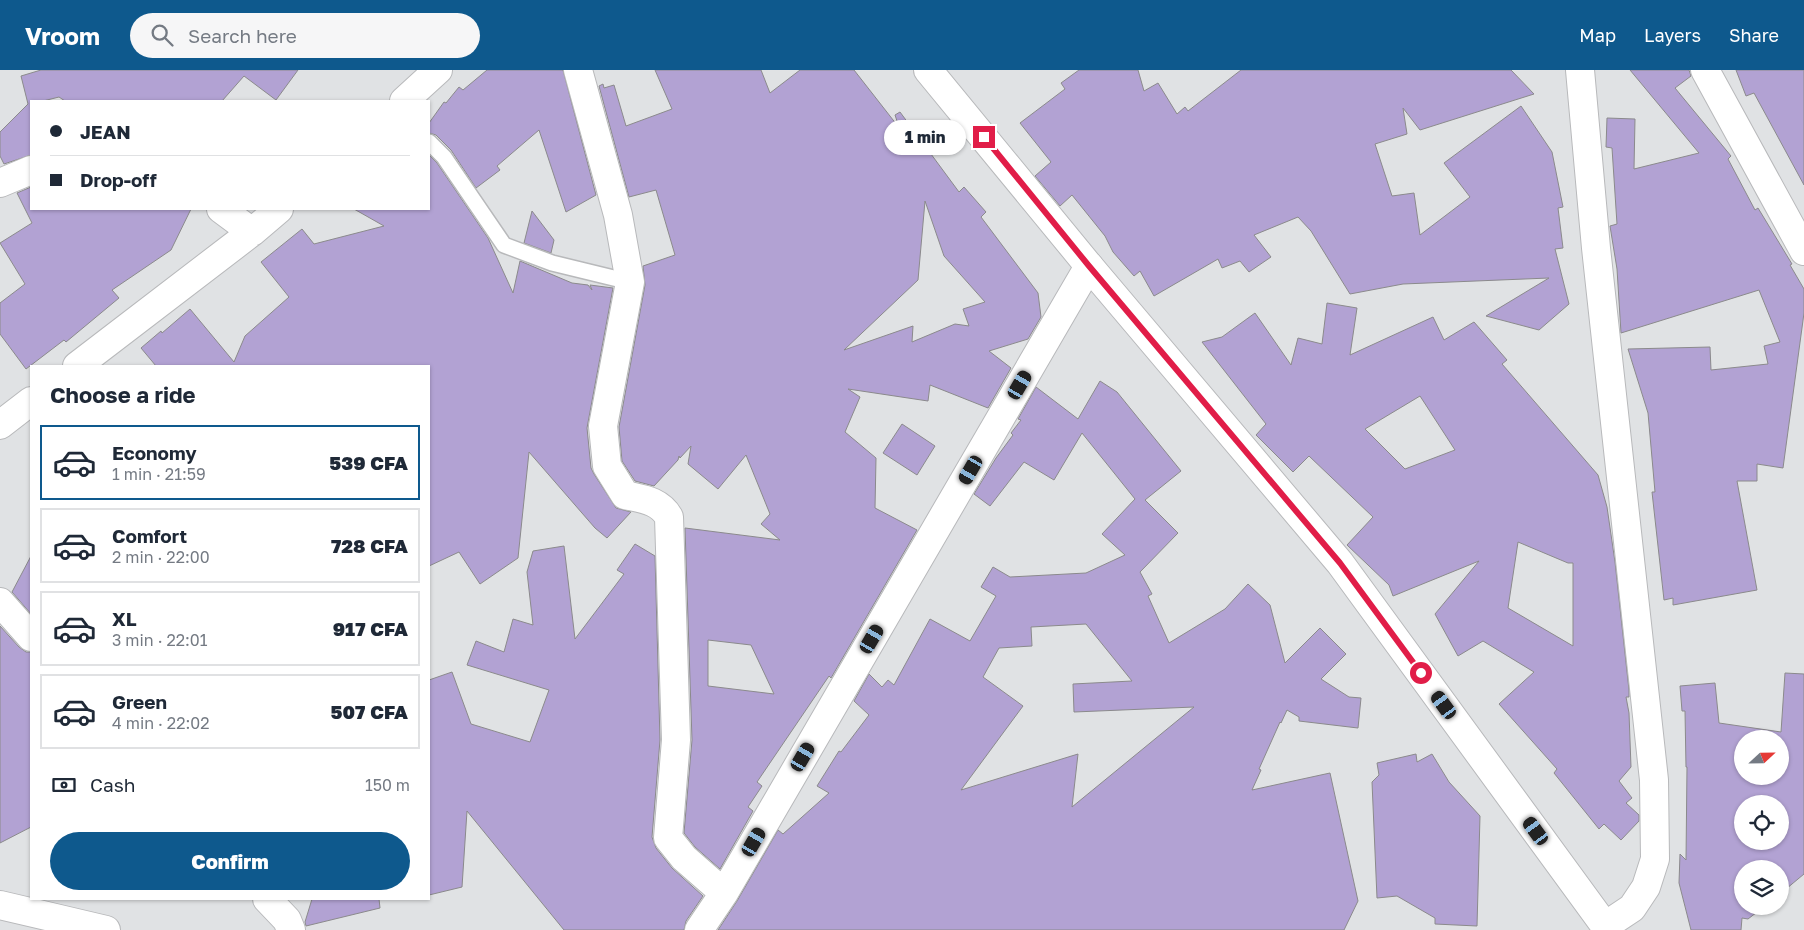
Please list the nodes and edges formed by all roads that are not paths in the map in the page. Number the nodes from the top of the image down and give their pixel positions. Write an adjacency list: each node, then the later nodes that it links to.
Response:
1 (438, 70): 6 (street)
2 (578, 70): 15 (street)
3 (928, 70): 14 (street)
4 (1580, 70): 24 (street)
5 (1705, 70): 13 (street)
6 (405, 100)
7 (430, 143): 15 (lane)
8 (30, 170): 9 (street)
9 (0, 183)
10 (222, 210): 12 (street)
11 (278, 210): 12 (street)
12 (252, 232): 16 (street)
13 (1804, 251)
14 (1089, 266): 21 (street); 24 (street)
15 (630, 282): 21 (street)
16 (78, 365)
17 (30, 402): 18 (street)
18 (0, 425)
19 (0, 602): 20 (street)
20 (30, 636)
21 (724, 893): 27 (street)
22 (268, 900): 26 (street)
23 (0, 906): 25 (street)
24 (1607, 928)
25 (106, 930)
26 (291, 930)
27 (699, 930)

